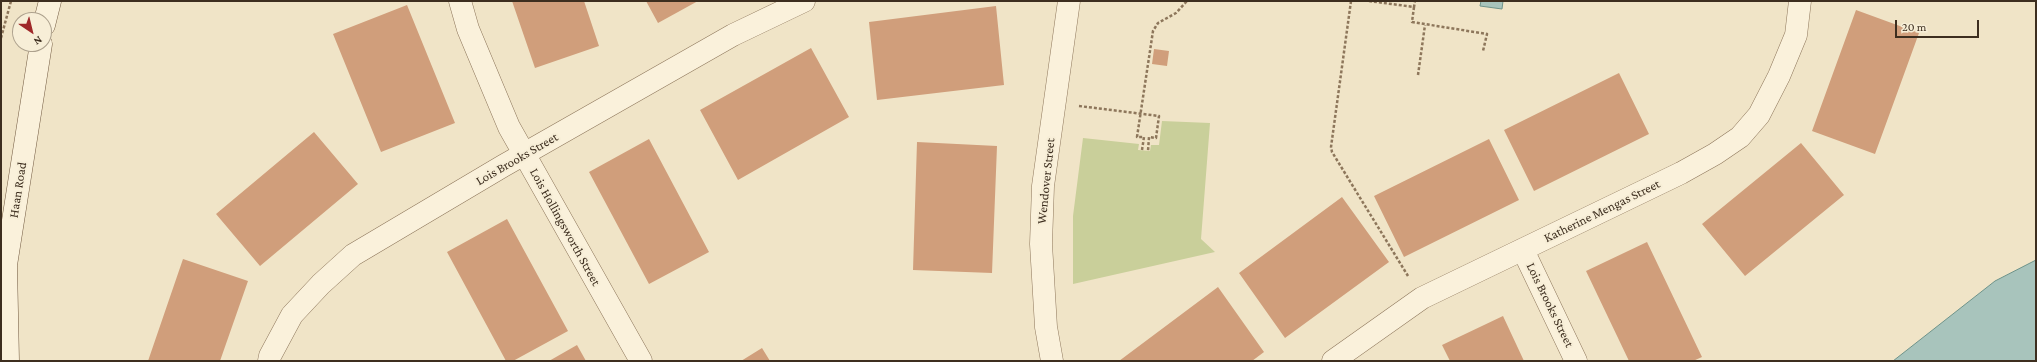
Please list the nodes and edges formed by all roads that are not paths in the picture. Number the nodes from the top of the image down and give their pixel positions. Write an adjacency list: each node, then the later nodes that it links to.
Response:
1 (50, 1): 6 (street)
2 (460, 1): 8 (street, Lois Hollingsworth Street)
3 (804, 1): 8 (street, Lois Brooks Street)
4 (1069, 1): 13 (street, Wendover Street)
5 (1800, 1): 9 (street, Katherine Mengas Street)
6 (47, 12)
7 (40, 52): 10 (street, Haan Road)
8 (524, 155): 11 (street, Lois Brooks Street); 12 (street, Lois Hollingsworth Street)
9 (1523, 250): 14 (street, Katherine Mengas Street); 15 (street, Lois Brooks Street)
10 (8, 361)
11 (269, 361)
12 (641, 361)
13 (1052, 361)
14 (1333, 361)
15 (1576, 361)

